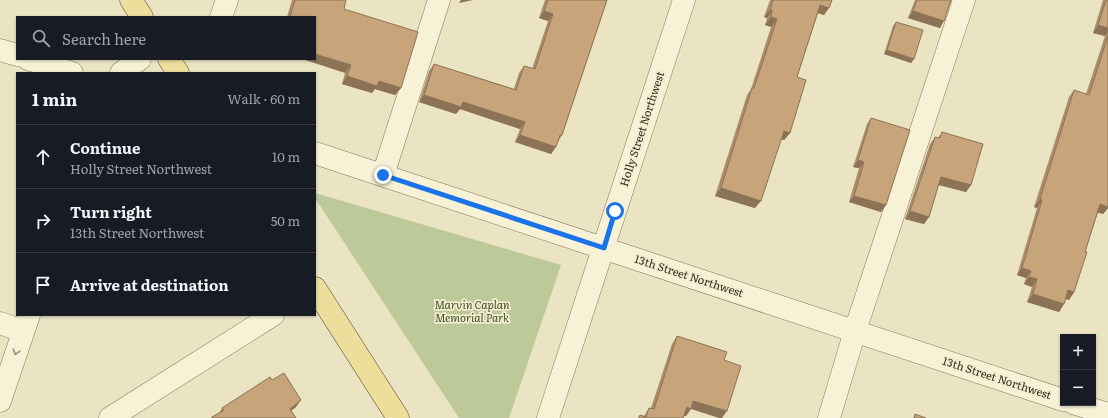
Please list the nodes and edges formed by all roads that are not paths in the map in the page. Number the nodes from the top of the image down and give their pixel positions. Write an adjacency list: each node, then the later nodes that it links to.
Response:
1 (131, 0): 6 (main road)
2 (227, 0): 7 (street)
3 (439, 0): 15 (street)
4 (684, 0): 16 (street, Holly Street Northwest)
5 (964, 0): 21 (street)
6 (141, 16)
7 (221, 16)
8 (0, 50): 9 (street)
9 (16, 55)
10 (31, 60): 12 (street)
11 (139, 60): 13 (street)
12 (69, 72)
13 (122, 72)
14 (316, 153): 15 (street, 13th Street Northwest)
15 (383, 175): 16 (street, 13th Street Northwest)
16 (604, 248): 21 (street, 13th Street Northwest); 28 (street, Holly Street Northwest)
17 (316, 290): 27 (main road)
18 (271, 316): 26 (street)
19 (26, 323): 20 (street); 23 (street, one-way to 23)
20 (0, 324)
21 (855, 331): 22 (street, 13th Street Northwest); 29 (street)
22 (1060, 399)
23 (0, 401)
24 (1083, 406): 25 (street)
25 (1108, 414)
26 (110, 418)
27 (398, 418)
28 (548, 418)
29 (829, 418)

